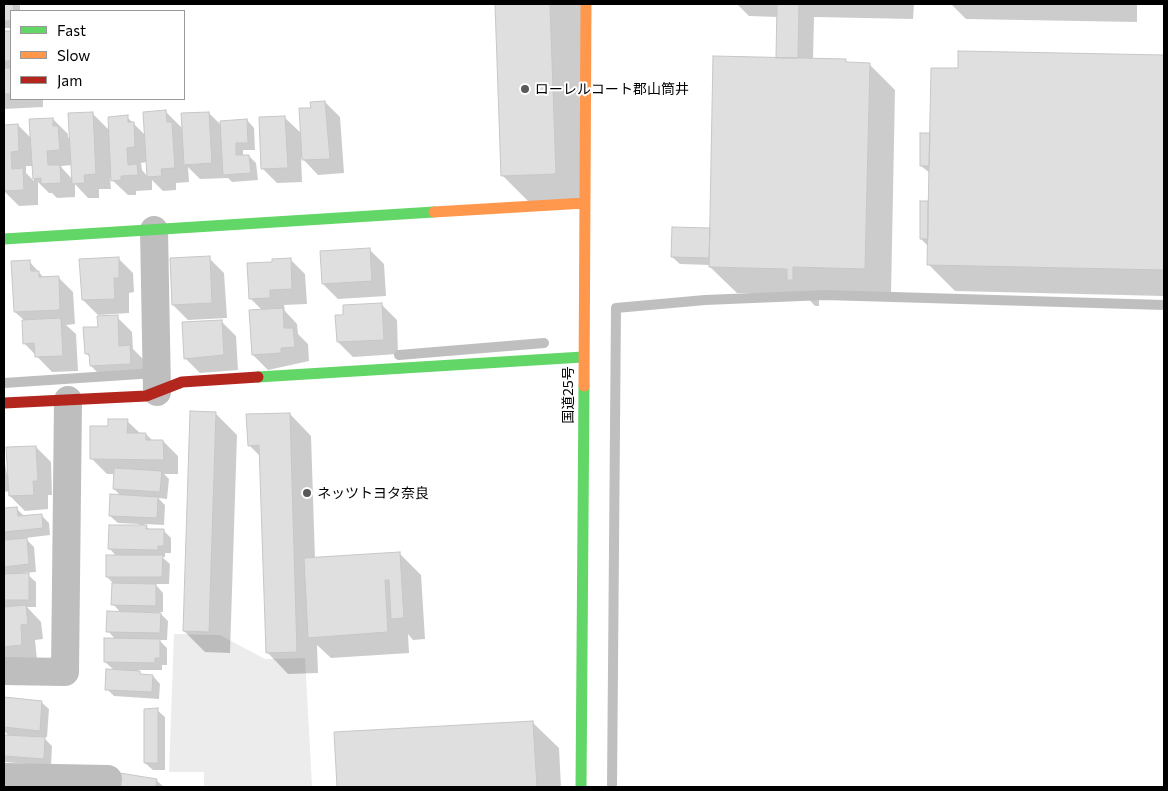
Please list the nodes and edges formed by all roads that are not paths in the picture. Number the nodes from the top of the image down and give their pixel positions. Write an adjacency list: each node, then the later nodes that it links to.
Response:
1 (586, 4): 2 (main road, 国道25号)
2 (585, 203): 3 (main road); 5 (main road, 国道25号)
3 (154, 230): 4 (main road); 6 (street)
4 (4, 239)
5 (583, 357): 6 (main road); 12 (main road, 国道25号)
6 (156, 381): 7 (main road)
7 (68, 400): 8 (main road); 9 (street)
8 (4, 403)
9 (4, 671)
10 (4, 776): 11 (street)
11 (107, 787)
12 (581, 787)

